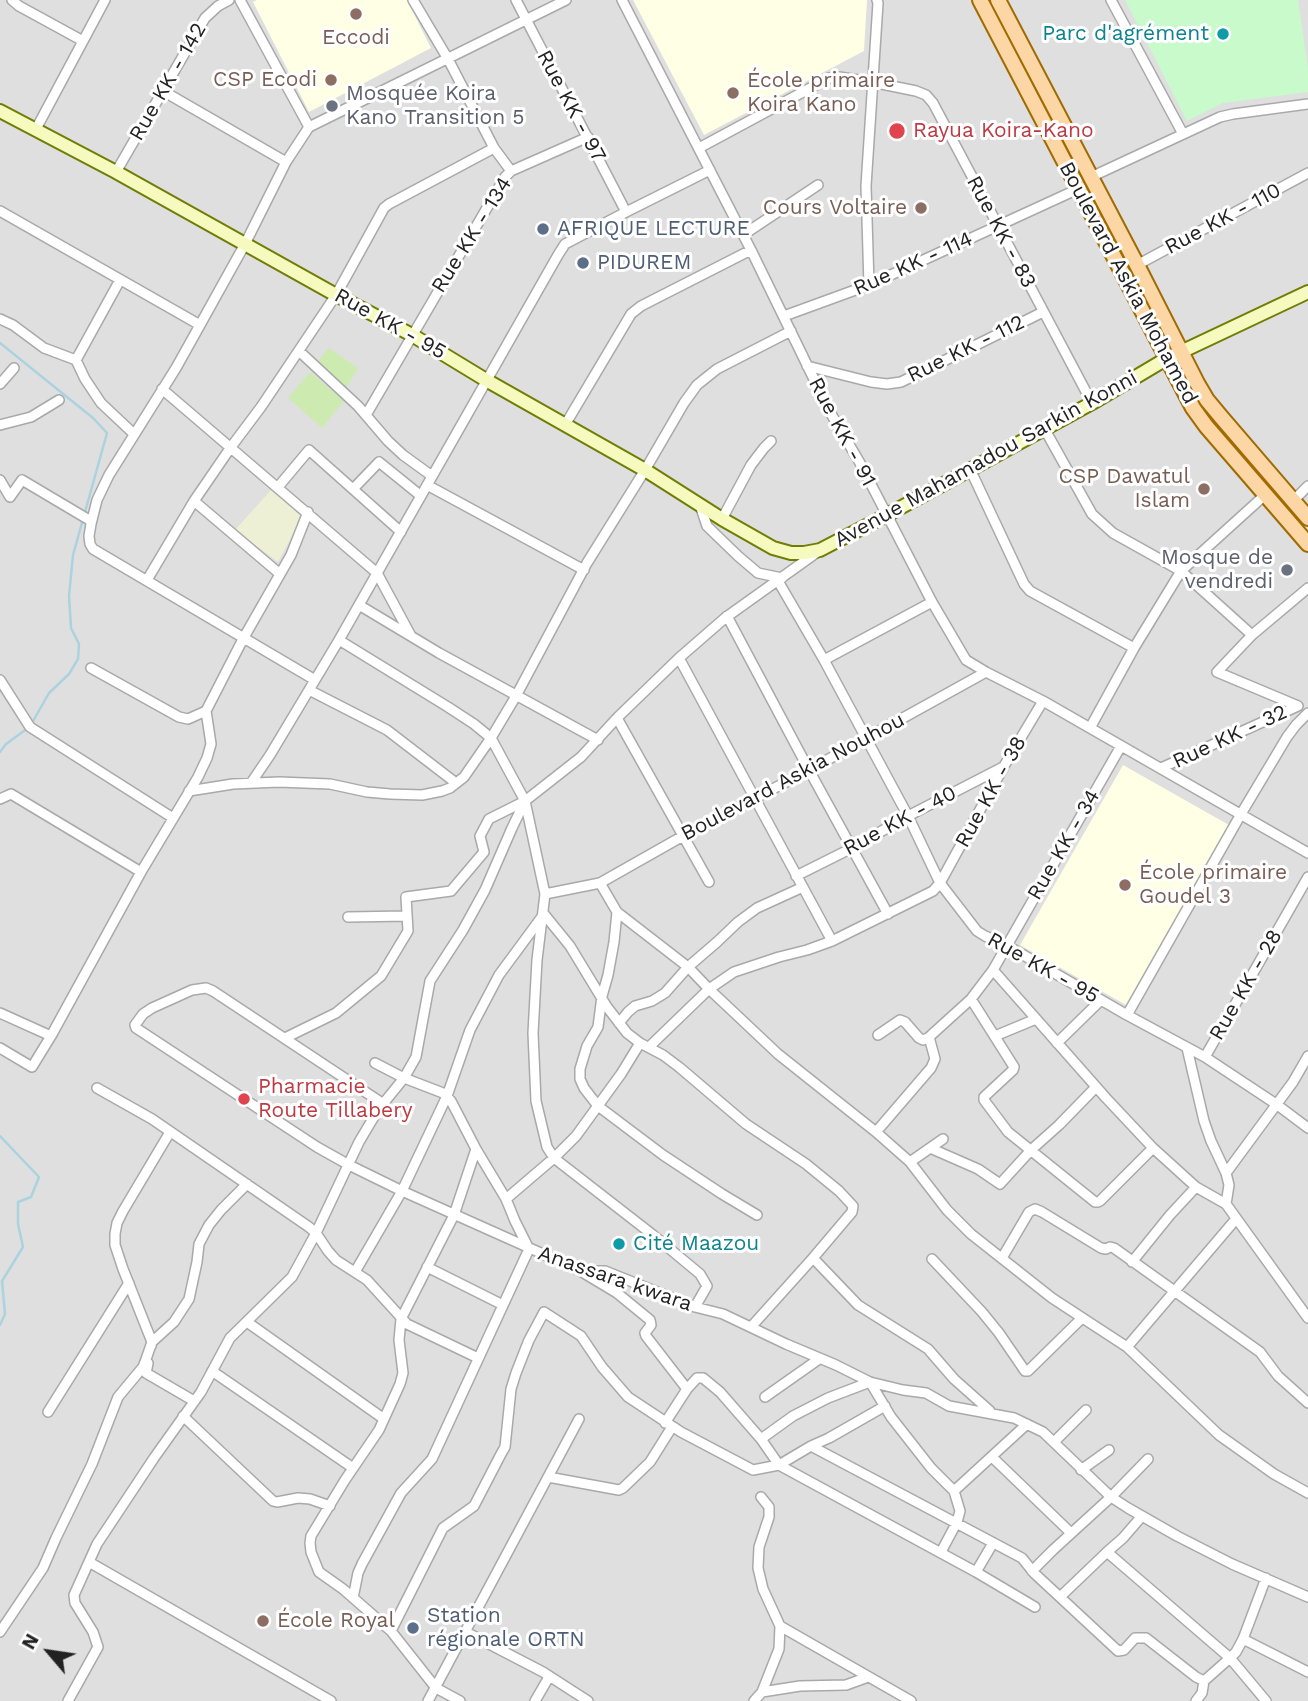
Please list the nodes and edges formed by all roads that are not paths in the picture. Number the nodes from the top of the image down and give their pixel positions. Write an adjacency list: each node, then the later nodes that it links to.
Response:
1 (12, 0): 14 (street)
2 (105, 0): 14 (street)
3 (229, 0): 17 (street, Rue KK - 142)
4 (240, 0): 20 (street)
5 (413, 0): 15 (street)
6 (516, 0): 13 (street, Rue KK - 97)
7 (566, 0): 13 (street)
8 (622, 0): 25 (street, Rue KK - 91)
9 (980, 0): 33 (main road, Boulevard Askia Mohamed)
10 (998, 0): 31 (main road, Boulevard Askia Mohamed)
11 (1111, 0): 22 (street)
12 (880, 1): 16 (street)
13 (526, 20): 15 (street); 23 (street, Rue KK - 97)
14 (83, 41): 21 (street)
15 (448, 59): 20 (street); 24 (street)
16 (872, 82): 25 (street, Rue KK - 83); 36 (street, Rue KK - 83); 42 (street)
17 (163, 92): 26 (street); 29 (street, Rue KK - 142)
18 (1308, 104): 22 (street)
19 (0, 111): 21 (street, Rue KK - 95)
20 (309, 127): 26 (street)
21 (36, 129): 29 (street, Rue KK - 95)
22 (1183, 134): 31 (street)
23 (588, 137): 28 (street, Rue KK - 134); 35 (street, Rue KK - 97)
24 (494, 148): 28 (street); 44 (street)
25 (699, 148): 27 (street, Rue KK - 91)
26 (286, 162): 38 (street)
27 (710, 170): 35 (street); 37 (street, Rue KK - 91)
28 (511, 171): 50 (street, Rue KK - 134)
29 (116, 172): 38 (street, Rue KK - 95)
30 (1308, 173): 40 (street, Rue KK - 110)
31 (1091, 177): 40 (main road, Boulevard Askia Mohamed)
32 (818, 185): 37 (street)
33 (1078, 189): 36 (street, Rue KK - 114); 53 (main road, Boulevard Askia Mohamed)
34 (0, 211): 41 (street)
35 (626, 212): 57 (street)
36 (998, 227): 42 (street, Rue KK - 114); 45 (street, Rue KK - 83)
37 (743, 235): 39 (street, Rue KK - 91)
38 (245, 244): 44 (street, Rue KK - 95); 48 (street)
39 (751, 250): 46 (street, Rue KK - 91); 64 (street)
40 (1137, 265): 52 (main road, Boulevard Askia Mohamed)
41 (120, 280): 48 (street); 54 (street)
42 (869, 285): 46 (street, Rue KK - 114)
43 (1308, 292): 52 (street, Avenue Mahamadou Sarkin Konni)
44 (336, 295): 50 (street, Rue KK - 95); 51 (street)
45 (1043, 312): 55 (street, Rue KK - 112); 61 (street, Rue KK - 83)
46 (784, 316): 49 (street, Rue KK - 91)
47 (0, 318): 54 (street)
48 (200, 325): 59 (street)
49 (791, 331): 55 (street, Rue KK - 91); 70 (street)
50 (412, 335): 57 (street, Rue KK - 95); 62 (street, Rue KK - 134)
51 (299, 351): 62 (street); 68 (street)
52 (1181, 352): 53 (street, Avenue Mahamadou Sarkin Konni); 80 (main road, Boulevard Askia Mohamed)
53 (1166, 359): 61 (street, Avenue Mahamadou Sarkin Konni); 77 (main road, Boulevard Askia Mohamed)
54 (76, 360): 66 (street)
55 (807, 366): 83 (street, Rue KK - 91)
56 (14, 368): 58 (street)
57 (486, 380): 64 (street, Rue KK - 95); 71 (street)
58 (0, 384)
59 (162, 389): 66 (street); 68 (street)
60 (59, 400): 63 (street)
61 (1092, 403): 65 (street, Avenue Mahamadou Sarkin Konni)
62 (366, 415): 71 (street)
63 (0, 425)
64 (565, 425): 70 (street, Rue KK - 95)
65 (1044, 428): 69 (street, Avenue Mahamadou Sarkin Konni); 92 (street)
66 (134, 434): 86 (street)
67 (771, 441): 85 (street)
68 (231, 447): 75 (street); 79 (street)
69 (970, 469): 83 (street, Avenue Mahamadou Sarkin Konni); 105 (street)
70 (645, 470): 81 (street, Rue KK - 95); 91 (street)
71 (432, 475): 73 (street)
72 (0, 480): 86 (street)
73 (427, 485): 78 (street); 91 (street)
74 (1308, 486): 80 (street)
75 (278, 487): 76 (street); 82 (street)
76 (353, 489): 78 (street); 87 (street)
77 (1266, 494): 88 (main road, Boulevard Askia Mohamed); 92 (street)
78 (421, 496): 87 (street)
79 (194, 501): 94 (street); 95 (street)
80 (1293, 501): 84 (main road, Boulevard Askia Mohamed)
81 (700, 505): 85 (street, Rue KK - 95); 96 (street)
82 (308, 512): 93 (street); 94 (street)
83 (887, 516): 90 (street, Avenue Mahamadou Sarkin Konni); 98 (street, Rue KK - 91)
84 (1308, 518)
85 (722, 519): 89 (street, Rue KK - 95)
86 (91, 521): 95 (street)
87 (401, 532): 93 (street)
88 (1308, 544)
89 (774, 548): 90 (street, Avenue Mahamadou Sarkin Konni)
90 (820, 550): 96 (street)
91 (584, 569): 113 (street)
92 (1181, 571): 101 (street); 105 (street)
93 (377, 573): 99 (street); 102 (street)
94 (280, 574): 103 (street)
95 (148, 580): 103 (street)
96 (780, 580): 100 (street); 107 (street, Rue KK - 95)
97 (1308, 588): 101 (street, Rue KK - 32)
98 (932, 602): 107 (street); 109 (street, Rue KK - 91)
99 (359, 605): 102 (street); 104 (street)
100 (727, 617): 106 (street); 125 (street)
101 (1252, 635): 124 (street, Rue KK - 32)
102 (411, 636): 113 (street)
103 (243, 639): 111 (street); 115 (street)
104 (339, 640): 111 (street); 119 (street)
105 (1134, 648): 118 (street)
106 (679, 658): 117 (street); 129 (street)
107 (824, 660): 120 (street, Rue KK - 95)
108 (90, 668): 115 (street)
109 (986, 672): 114 (street, Rue KK - 91); 120 (street, Boulevard Askia Nouhou)
110 (0, 680): 134 (street)
111 (315, 680): 112 (street)
112 (309, 690): 126 (street); 127 (street)
113 (516, 696): 119 (street); 121 (street)
114 (1043, 701): 118 (street, Rue KK - 91); 123 (street, Rue KK - 38)
115 (206, 711): 128 (street)
116 (1308, 713): 132 (street)
117 (617, 718): 121 (street); 135 (street)
118 (1090, 728): 122 (street, Rue KK - 91)
119 (492, 738): 127 (street); 131 (street)
120 (866, 738): 125 (street, Boulevard Askia Nouhou); 133 (street, Rue KK - 95)
121 (598, 740): 131 (street)
122 (1121, 746): 124 (street, Rue KK - 91); 152 (street, Rue KK - 34)
123 (1004, 766): 133 (street, Rue KK - 40); 143 (street, Rue KK - 38)
124 (1161, 768): 132 (street, Rue KK - 91)
125 (809, 771): 129 (street, Boulevard Askia Nouhou); 136 (street)
126 (251, 783): 127 (street); 128 (street)
127 (456, 783)
128 (189, 791): 134 (street)
129 (756, 798): 135 (street, Boulevard Askia Nouhou); 139 (street)
130 (0, 799): 138 (street)
131 (525, 801): 145 (street); 149 (street); 176 (street)
132 (1241, 814): 137 (street, Rue KK - 91); 160 (street)
133 (908, 816): 136 (street, Rue KK - 40); 143 (street, Rue KK - 95)
134 (173, 818): 138 (street)
135 (683, 836): 141 (street); 142 (street, Boulevard Askia Nouhou)
136 (852, 848): 139 (street, Rue KK - 40); 148 (street)
137 (1308, 853)
138 (141, 872): 165 (street)
139 (796, 876): 144 (street)
140 (1308, 877): 173 (street, Rue KK - 28)
141 (709, 882)
142 (600, 883): 145 (street, Boulevard Askia Nouhou); 146 (street)
143 (940, 883): 148 (street); 152 (street, Rue KK - 95)
144 (803, 887): 151 (street); 153 (street)
145 (545, 894): 147 (street)
146 (617, 912): 153 (street); 156 (street)
147 (544, 914): 156 (street); 179 (street); 191 (street)
148 (888, 914): 151 (street)
149 (407, 916): 150 (street); 167 (street)
150 (348, 917)
151 (832, 941): 155 (street)
152 (1006, 945): 154 (street, Rue KK - 34); 158 (street, Rue KK - 95)
153 (688, 967): 155 (street); 162 (street)
154 (993, 970): 157 (street, Rue KK - 34); 161 (street)
155 (709, 989): 170 (street); 185 (street)
156 (602, 996): 162 (street); 182 (street)
157 (971, 999): 164 (street); 166 (street, Rue KK - 34)
158 (1101, 1000): 160 (street, Rue KK - 95); 169 (street)
159 (0, 1013): 165 (street)
160 (1127, 1015): 172 (street, Rue KK - 95)
161 (1036, 1019): 164 (street); 169 (street)
162 (619, 1023): 168 (street)
163 (878, 1035): 166 (street)
164 (995, 1035): 190 (street)
165 (51, 1036): 171 (street)
166 (929, 1037): 185 (street)
167 (285, 1038): 180 (street); 193 (street)
168 (640, 1043): 170 (street); 182 (street)
169 (1057, 1043): 177 (street)
170 (649, 1047): 205 (street)
171 (0, 1048)
172 (1187, 1048): 173 (street, Rue KK - 95); 194 (street)
173 (1205, 1056): 181 (street, Rue KK - 95)
174 (1308, 1056): 181 (street)
175 (375, 1063): 176 (street)
176 (404, 1078): 179 (street); 180 (street)
177 (1096, 1087): 188 (street); 190 (street)
178 (97, 1088): 184 (street)
179 (447, 1096): 189 (street, Anassara kwara); 197 (street)
180 (382, 1103): 193 (street)
181 (1276, 1104): 183 (street, Rue KK - 95); 194 (street)
182 (598, 1106): 191 (street); 201 (street)
183 (1308, 1128)
184 (170, 1132): 195 (street); 212 (street)
185 (876, 1132): 192 (street)
186 (943, 1139): 187 (street)
187 (930, 1148): 190 (street); 192 (street)
188 (1153, 1148): 190 (street); 196 (street)
189 (476, 1149): 198 (street, Anassara kwara); 200 (street)
190 (1031, 1150)
191 (554, 1158): 198 (street); 215 (street)
192 (910, 1162): 206 (street)
193 (349, 1165): 197 (street); 203 (street)
194 (1226, 1173): 199 (street)
195 (247, 1185): 203 (street); 221 (street)
196 (1196, 1187): 199 (street); 208 (street)
197 (402, 1191): 200 (street); 211 (street)
198 (506, 1199): 204 (street, Anassara kwara)
199 (1226, 1204): 202 (street)
200 (454, 1215): 204 (street); 209 (street)
201 (757, 1215)
202 (1236, 1219): 213 (street); 216 (street)
203 (316, 1233): 211 (street); 219 (street)
204 (529, 1249): 210 (street, Anassara kwara); 214 (street)
205 (813, 1258): 220 (street); 234 (street)
206 (1002, 1258): 208 (street); 217 (street)
207 (932, 1259): 217 (street)
208 (1132, 1262): 213 (street)
209 (428, 1267): 214 (street); 218 (street)
210 (581, 1271): 215 (street, Anassara kwara); 227 (street)
211 (355, 1272): 218 (street)
212 (129, 1283): 221 (street); 233 (street)
213 (1175, 1291): 222 (street); 230 (street)
214 (503, 1305): 223 (street)
215 (695, 1307): 220 (street, Anassara kwara)
216 (1306, 1312)
217 (1082, 1318): 222 (street)
218 (401, 1319): 223 (street); 236 (street)
219 (247, 1322): 225 (street); 236 (street)
220 (751, 1327): 224 (street, Anassara kwara)
221 (152, 1342): 229 (street); 271 (street)
222 (1127, 1347): 251 (street)
223 (478, 1358): 267 (street)
224 (819, 1359): 226 (street, Anassara kwara); 228 (street)
225 (212, 1371): 229 (street); 247 (street)
226 (870, 1382): 231 (street); 234 (street, Anassara kwara); 240 (street)
227 (687, 1389): 239 (street); 240 (street)
228 (765, 1397)
229 (194, 1401): 235 (street)
230 (1308, 1403)
231 (885, 1406): 242 (street); 250 (street)
232 (1086, 1410): 241 (street)
233 (48, 1412)
234 (991, 1413): 238 (street, Anassara kwara)
235 (184, 1416): 254 (street); 261 (street)
236 (384, 1419): 247 (street)
237 (579, 1419): 249 (street)
238 (1027, 1424): 241 (street, Anassara kwara); 244 (street)
239 (669, 1425): 246 (street); 249 (street); 270 (street)
240 (761, 1439): 246 (street)
241 (1054, 1441): 248 (street, Anassara kwara)
242 (811, 1446): 246 (street); 256 (street)
243 (1109, 1450): 248 (street)
244 (992, 1457): 250 (street); 257 (street)
245 (1148, 1459): 253 (street)
246 (779, 1465): 259 (street)
247 (353, 1468): 254 (street)
248 (1081, 1470): 253 (street, Anassara kwara)
249 (548, 1477): 272 (street)
250 (954, 1491): 256 (street)
251 (1308, 1493)
252 (761, 1497): 269 (street)
253 (1111, 1497): 255 (street, Anassara kwara); 257 (street)
254 (330, 1506): 267 (street)
255 (1142, 1516): 260 (street); 264 (street, Anassara kwara)
256 (957, 1522): 258 (street); 259 (street)
257 (1071, 1533): 262 (street)
258 (993, 1543): 262 (street); 263 (street)
259 (941, 1552): 263 (street)
260 (1107, 1552): 265 (street); 274 (street)
261 (89, 1562): 281 (street); 282 (street)
262 (1032, 1571): 265 (street)
263 (976, 1572): 268 (street)
264 (1266, 1578): 266 (street, Anassara kwara); 273 (street)
265 (1060, 1597): 278 (street)
266 (1308, 1597)
267 (353, 1598): 270 (street)
268 (1035, 1607)
269 (780, 1626): 277 (street); 280 (street)
270 (391, 1631): 279 (street)
271 (0, 1632)
272 (466, 1632): 276 (street); 279 (street)
273 (1243, 1639): 274 (street); 275 (street)
274 (1230, 1658): 278 (street); 290 (street)
275 (1308, 1672)
276 (549, 1676): 285 (street); 286 (street)
277 (868, 1677): 280 (street); 288 (street)
278 (1204, 1681): 289 (street)
279 (436, 1688): 283 (street); 284 (street)
280 (762, 1692): 287 (street)
281 (68, 1701)
282 (331, 1701)
283 (428, 1701)
284 (460, 1701)
285 (536, 1701)
286 (588, 1701)
287 (754, 1701)
288 (911, 1701)
289 (1196, 1701)
290 (1266, 1701)

